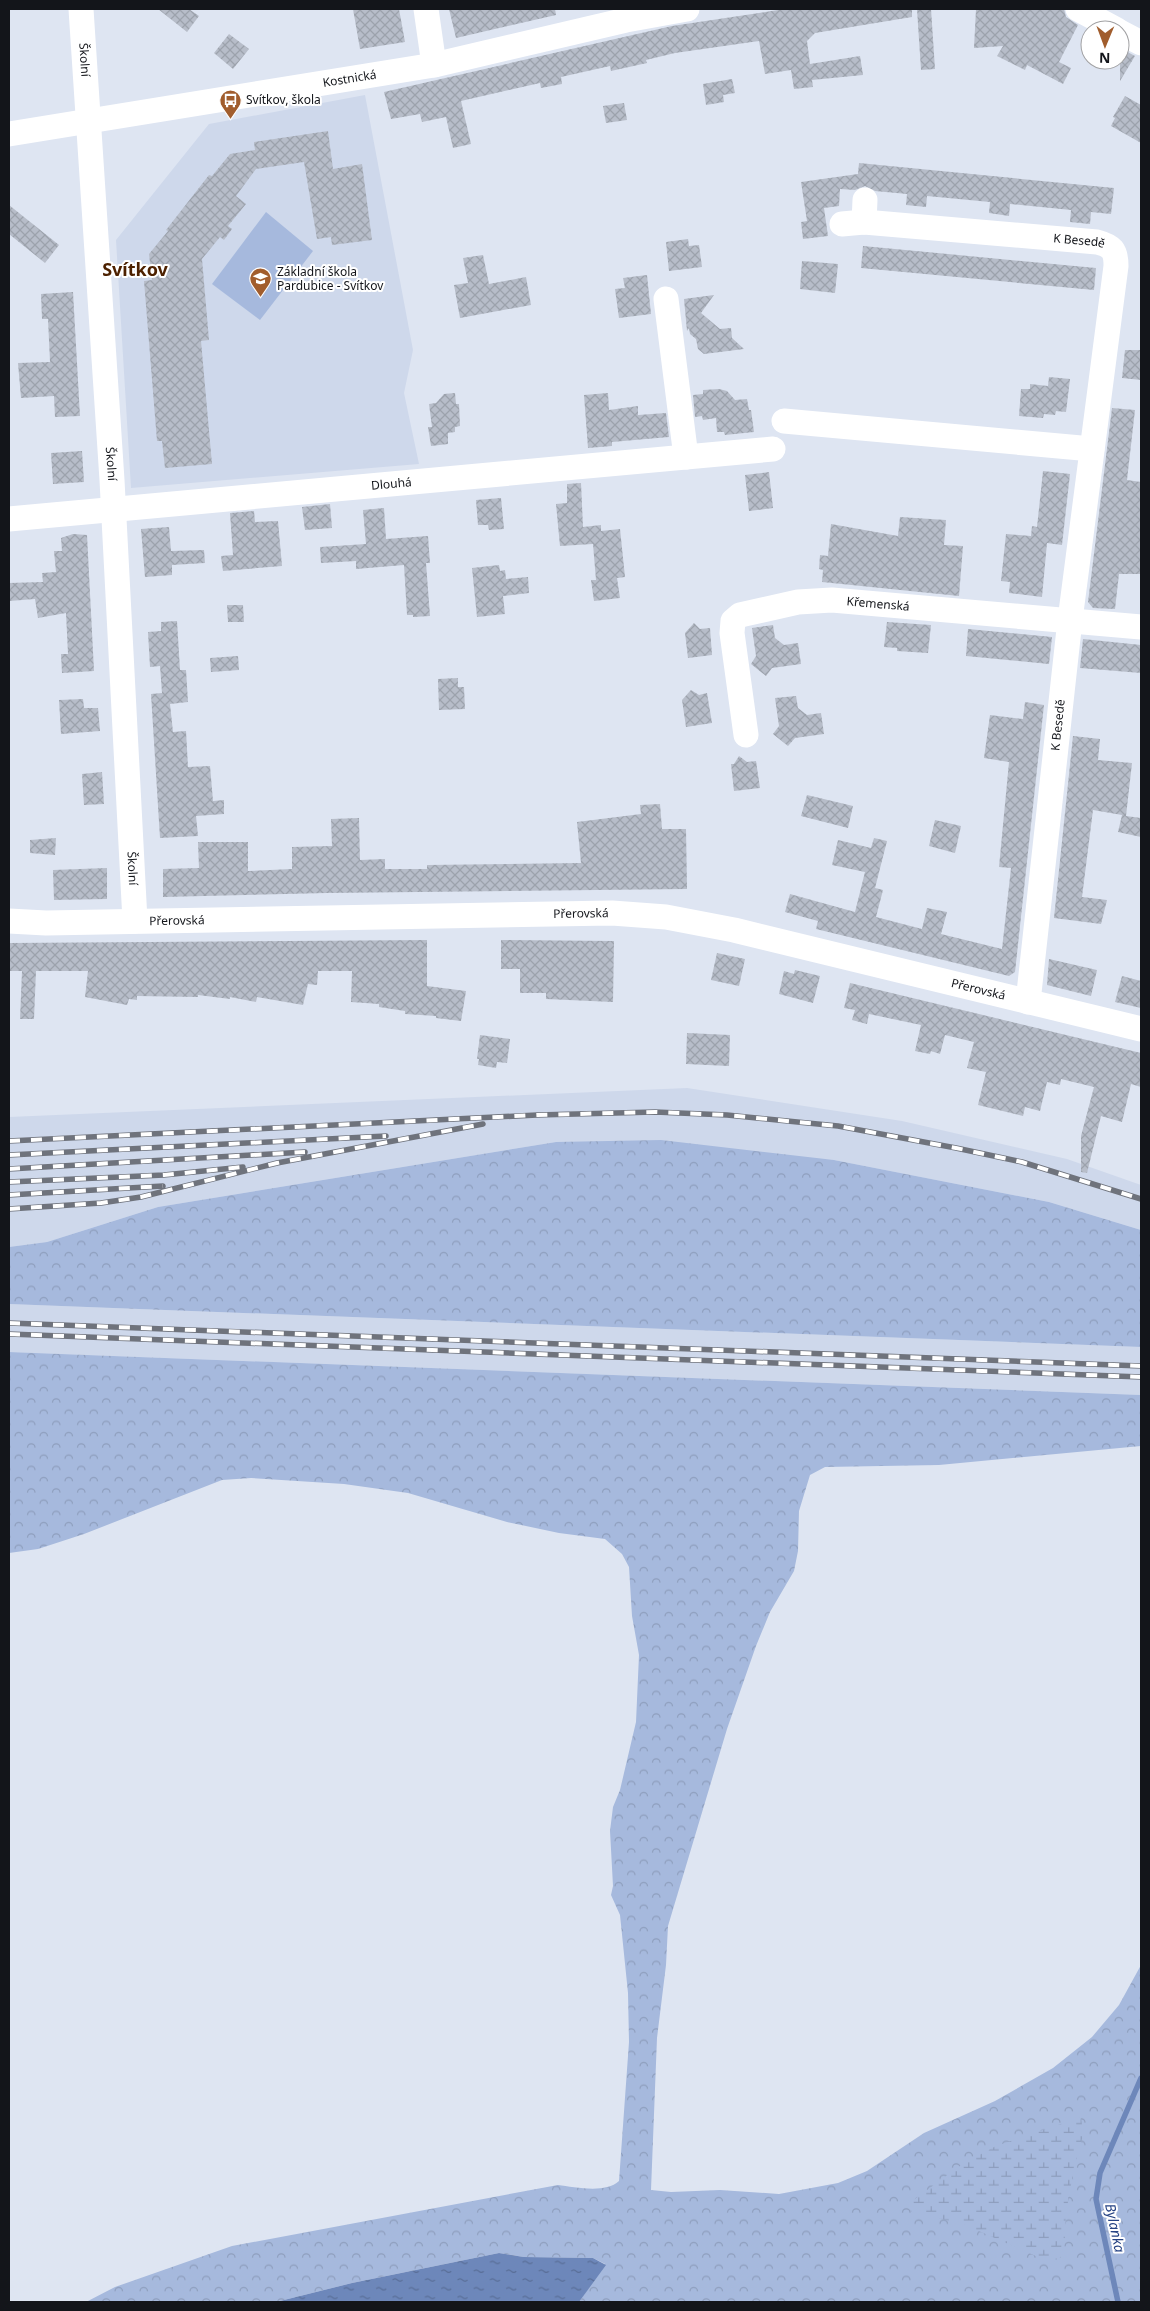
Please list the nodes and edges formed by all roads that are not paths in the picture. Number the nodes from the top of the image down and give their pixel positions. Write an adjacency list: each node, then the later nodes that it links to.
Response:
1 (81, 9): 7 (street, Školní)
2 (426, 9): 6 (street)
3 (687, 9): 6 (street, Kostnická)
4 (1078, 9): 5 (street)
5 (1098, 20)
6 (434, 64): 7 (street, Kostnická)
7 (89, 122): 8 (street, Kostnická); 15 (street, Školní)
8 (9, 134)
9 (857, 215): 13 (street, K Besedě)
10 (666, 299): 14 (street)
11 (784, 421): 13 (street)
12 (773, 449): 14 (street, Dlouhá)
13 (1092, 449): 17 (street, K Besedě)
14 (686, 457): 15 (street, Dlouhá)
15 (113, 508): 16 (street, Dlouhá); 21 (street, Školní)
16 (9, 519)
17 (1070, 620): 18 (street, Křemenská); 19 (street, Křemenská); 22 (street, K Besedě)
18 (1141, 626)
19 (746, 735)
20 (9, 921): 21 (street, Přerovská)
21 (135, 921): 22 (street, Přerovská)
22 (1028, 1002): 23 (street, Přerovská)
23 (1141, 1029)

